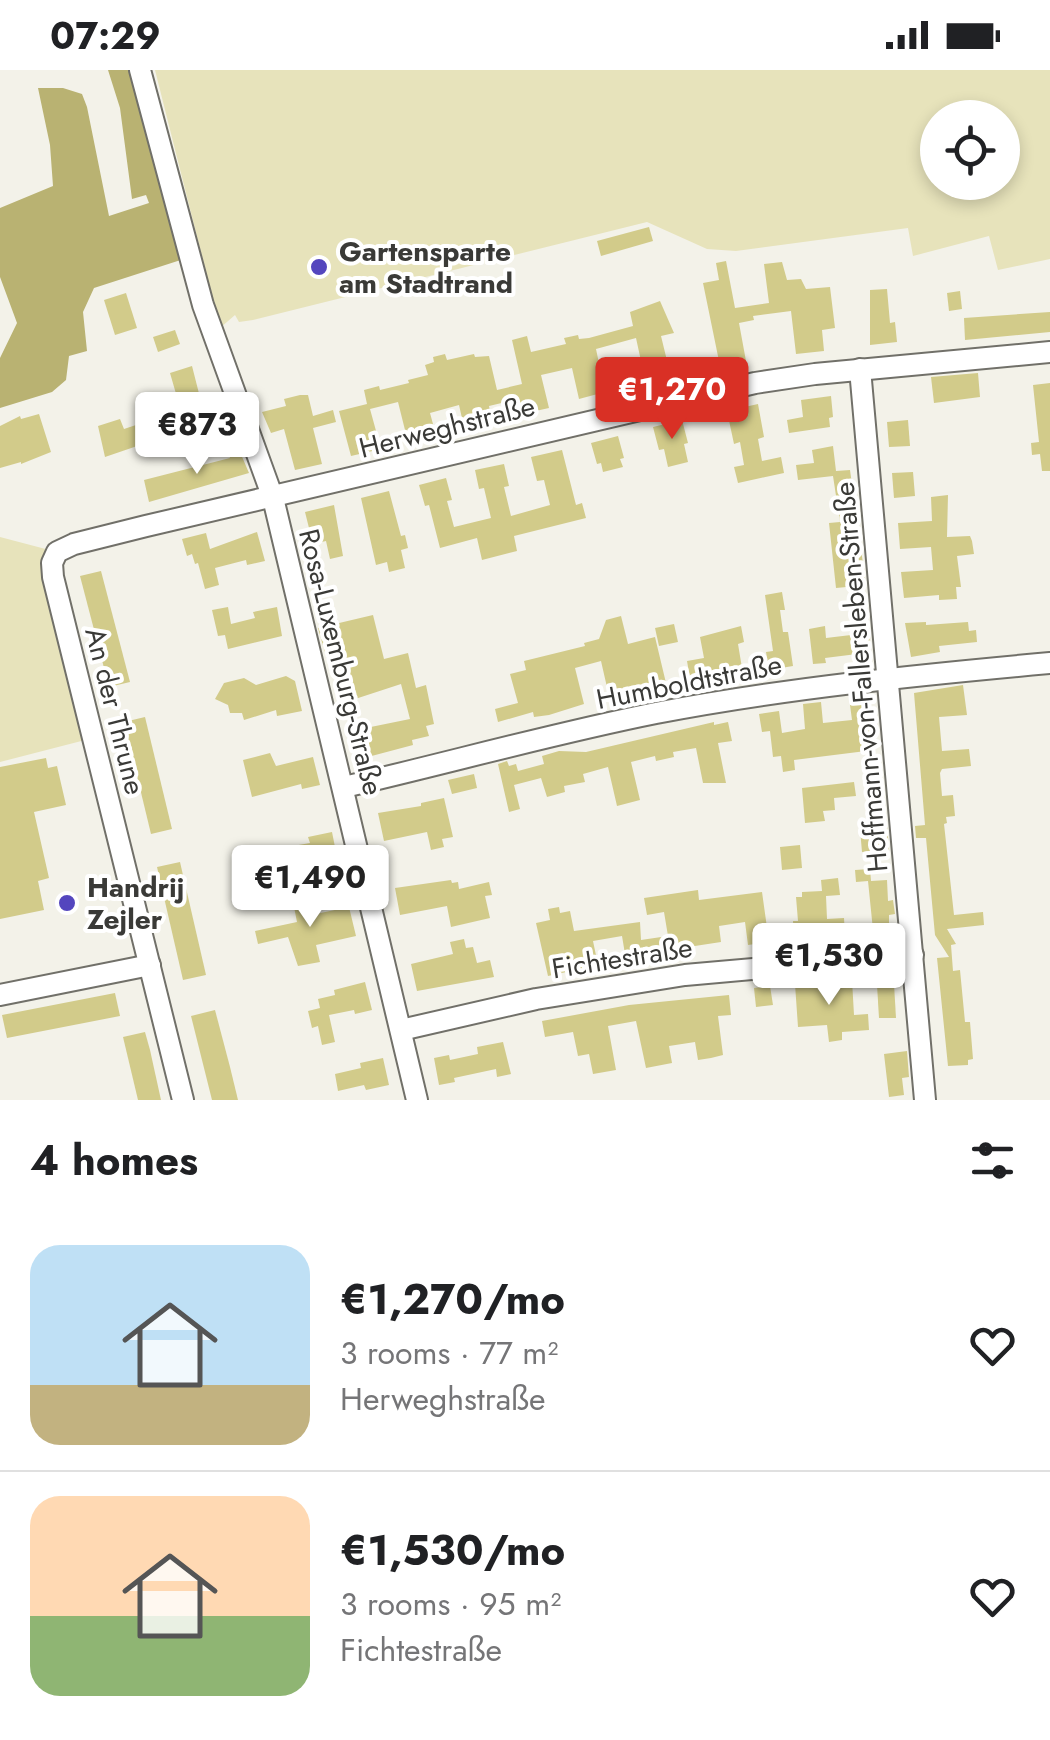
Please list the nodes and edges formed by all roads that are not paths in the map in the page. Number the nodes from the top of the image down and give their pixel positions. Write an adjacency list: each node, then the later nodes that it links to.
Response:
1 (140, 70): 4 (street, Rosa-Luxemburg-Straße)
2 (1050, 352): 3 (street, Herweghstraße)
3 (860, 369): 4 (street, Herweghstraße); 6 (street, Hoffmann-von-Fallersleben-Straße)
4 (272, 498): 7 (street, Rosa-Luxemburg-Straße); 9 (street, An der Thrune)
5 (1050, 663): 6 (street, Humboldtstraße)
6 (889, 677): 7 (street, Humboldtstraße); 8 (street, Hoffmann-von-Fallersleben-Straße)
7 (344, 787): 11 (street, Rosa-Luxemburg-Straße)
8 (913, 955): 11 (street, Fichtestraße); 14 (street, Hoffmann-von-Fallersleben-Straße)
9 (150, 966): 10 (street); 12 (street, An der Thrune)
10 (0, 995)
11 (401, 1030): 13 (street, Rosa-Luxemburg-Straße)
12 (182, 1100)
13 (417, 1100)
14 (926, 1100)

